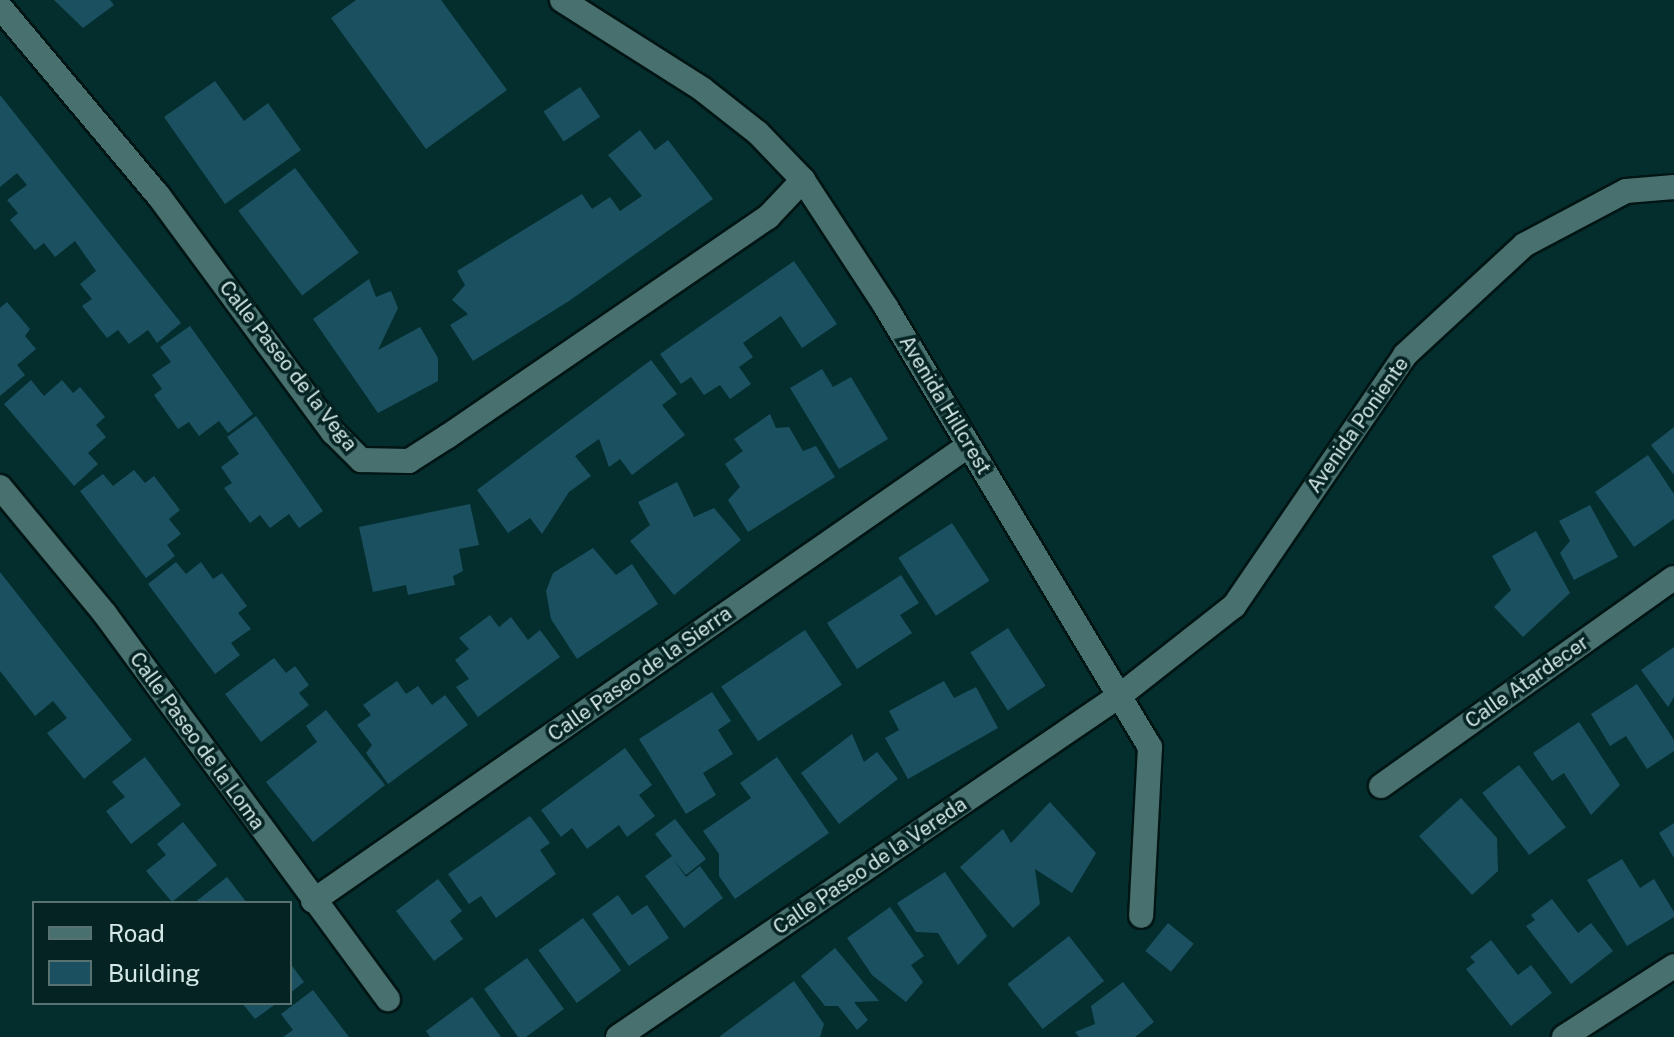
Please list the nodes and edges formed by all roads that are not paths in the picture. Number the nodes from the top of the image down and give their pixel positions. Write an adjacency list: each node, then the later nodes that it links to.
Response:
1 (562, 0): 3 (street, Avenida Hillcrest)
2 (0, 7): 3 (street, Calle Paseo de la Vega)
3 (803, 180): 5 (street, Avenida Hillcrest)
4 (1674, 187): 8 (street, Avenida Poniente)
5 (968, 446): 8 (street, Avenida Hillcrest); 10 (street, Calle Paseo de la Sierra)
6 (0, 487): 10 (street, Calle Paseo de la Loma)
7 (1674, 578): 9 (street, Calle Atardecer)
8 (1122, 694): 11 (street, Avenida Hillcrest); 14 (street, Calle Paseo de la Vereda)
9 (1381, 786)
10 (313, 901): 13 (street, Calle Paseo de la Loma)
11 (1141, 916)
12 (1674, 966): 15 (street)
13 (388, 999)
14 (618, 1037)
15 (1564, 1037)

